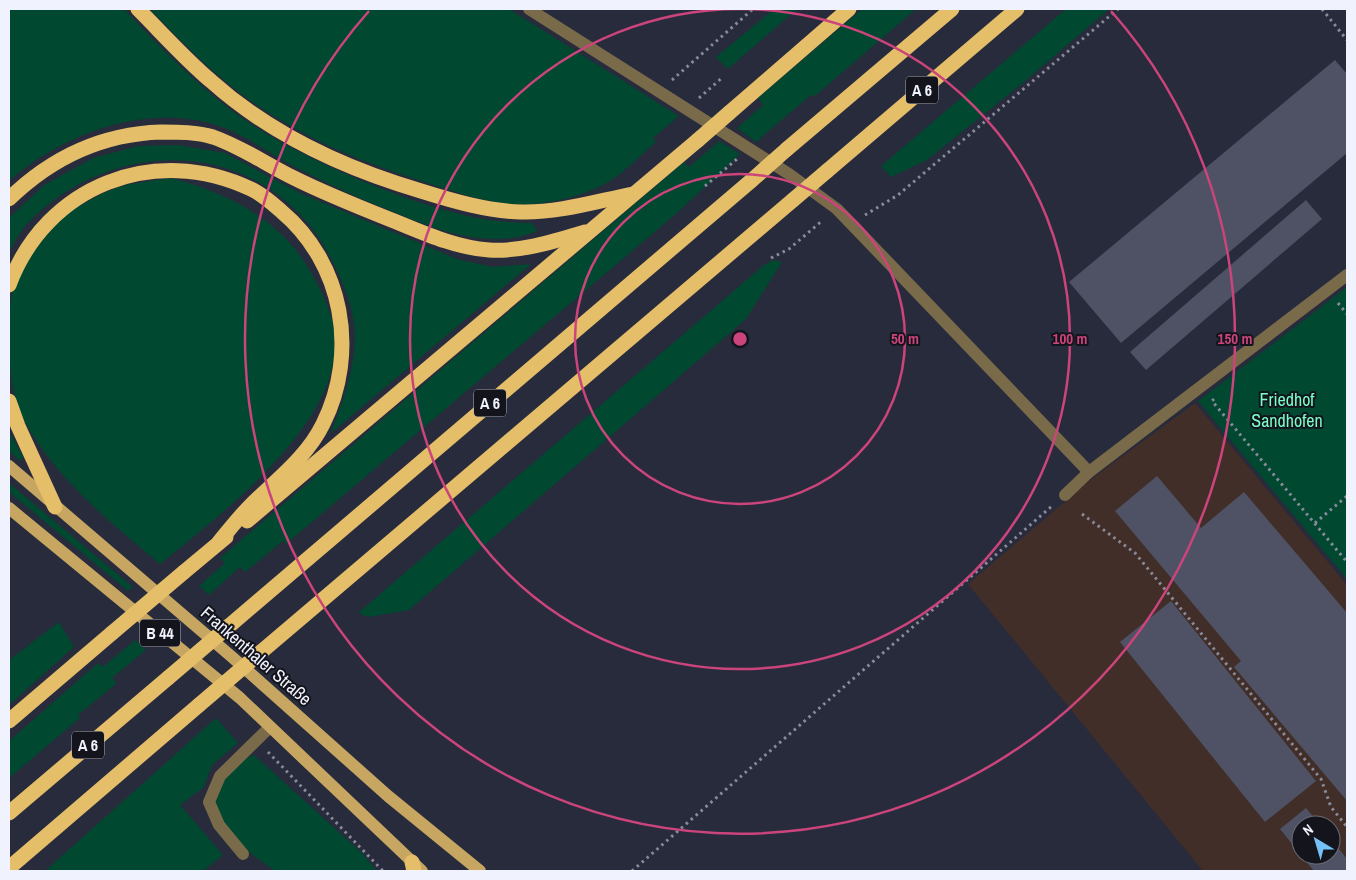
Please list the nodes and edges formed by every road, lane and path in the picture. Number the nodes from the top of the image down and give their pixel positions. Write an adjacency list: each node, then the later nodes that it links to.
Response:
1 (138, 9): 15 (highway)
2 (529, 9): 11 (lane)
3 (753, 9): 11 (path)
4 (849, 9): 15 (highway, bridge)
5 (952, 9): 39 (highway, A 6, bridge)
6 (1017, 9): 42 (highway, A 6, bridge)
7 (1118, 9): 18 (path)
8 (1322, 9): 9 (path)
9 (1347, 40)
10 (723, 77): 12 (path)
11 (658, 92): 12 (lane)
12 (686, 110): 13 (lane)
13 (749, 149): 14 (path); 17 (lane)
14 (705, 186)
15 (635, 194): 19 (highway)
16 (9, 199): 19 (highway)
17 (837, 209): 18 (lane); 20 (path)
18 (852, 223): 28 (lane)
19 (592, 230): 35 (highway)
20 (771, 258)
21 (1347, 275): 28 (lane)
22 (9, 285): 35 (highway)
23 (1338, 303): 24 (path)
24 (1347, 314)
25 (9, 401): 31 (highway)
26 (1212, 401): 34 (path)
27 (9, 466): 31 (main road, Frankenthaler Straße / B 44)
28 (1089, 472): 29 (lane)
29 (1065, 495): 45 (path)
30 (1347, 496): 34 (path)
31 (55, 507): 44 (main road, Frankenthaler Straße / B 44)
32 (9, 508): 38 (main road, B 44)
33 (1082, 514): 40 (path)
34 (1315, 523): 36 (path)
35 (219, 542): 37 (highway, bridge)
36 (1347, 562)
37 (9, 721)
38 (270, 728): 41 (lane); 43 (main road, B 44)
39 (9, 813)
40 (1347, 828)
41 (244, 854)
42 (9, 868)
43 (416, 868)
44 (480, 871)
45 (632, 871)

